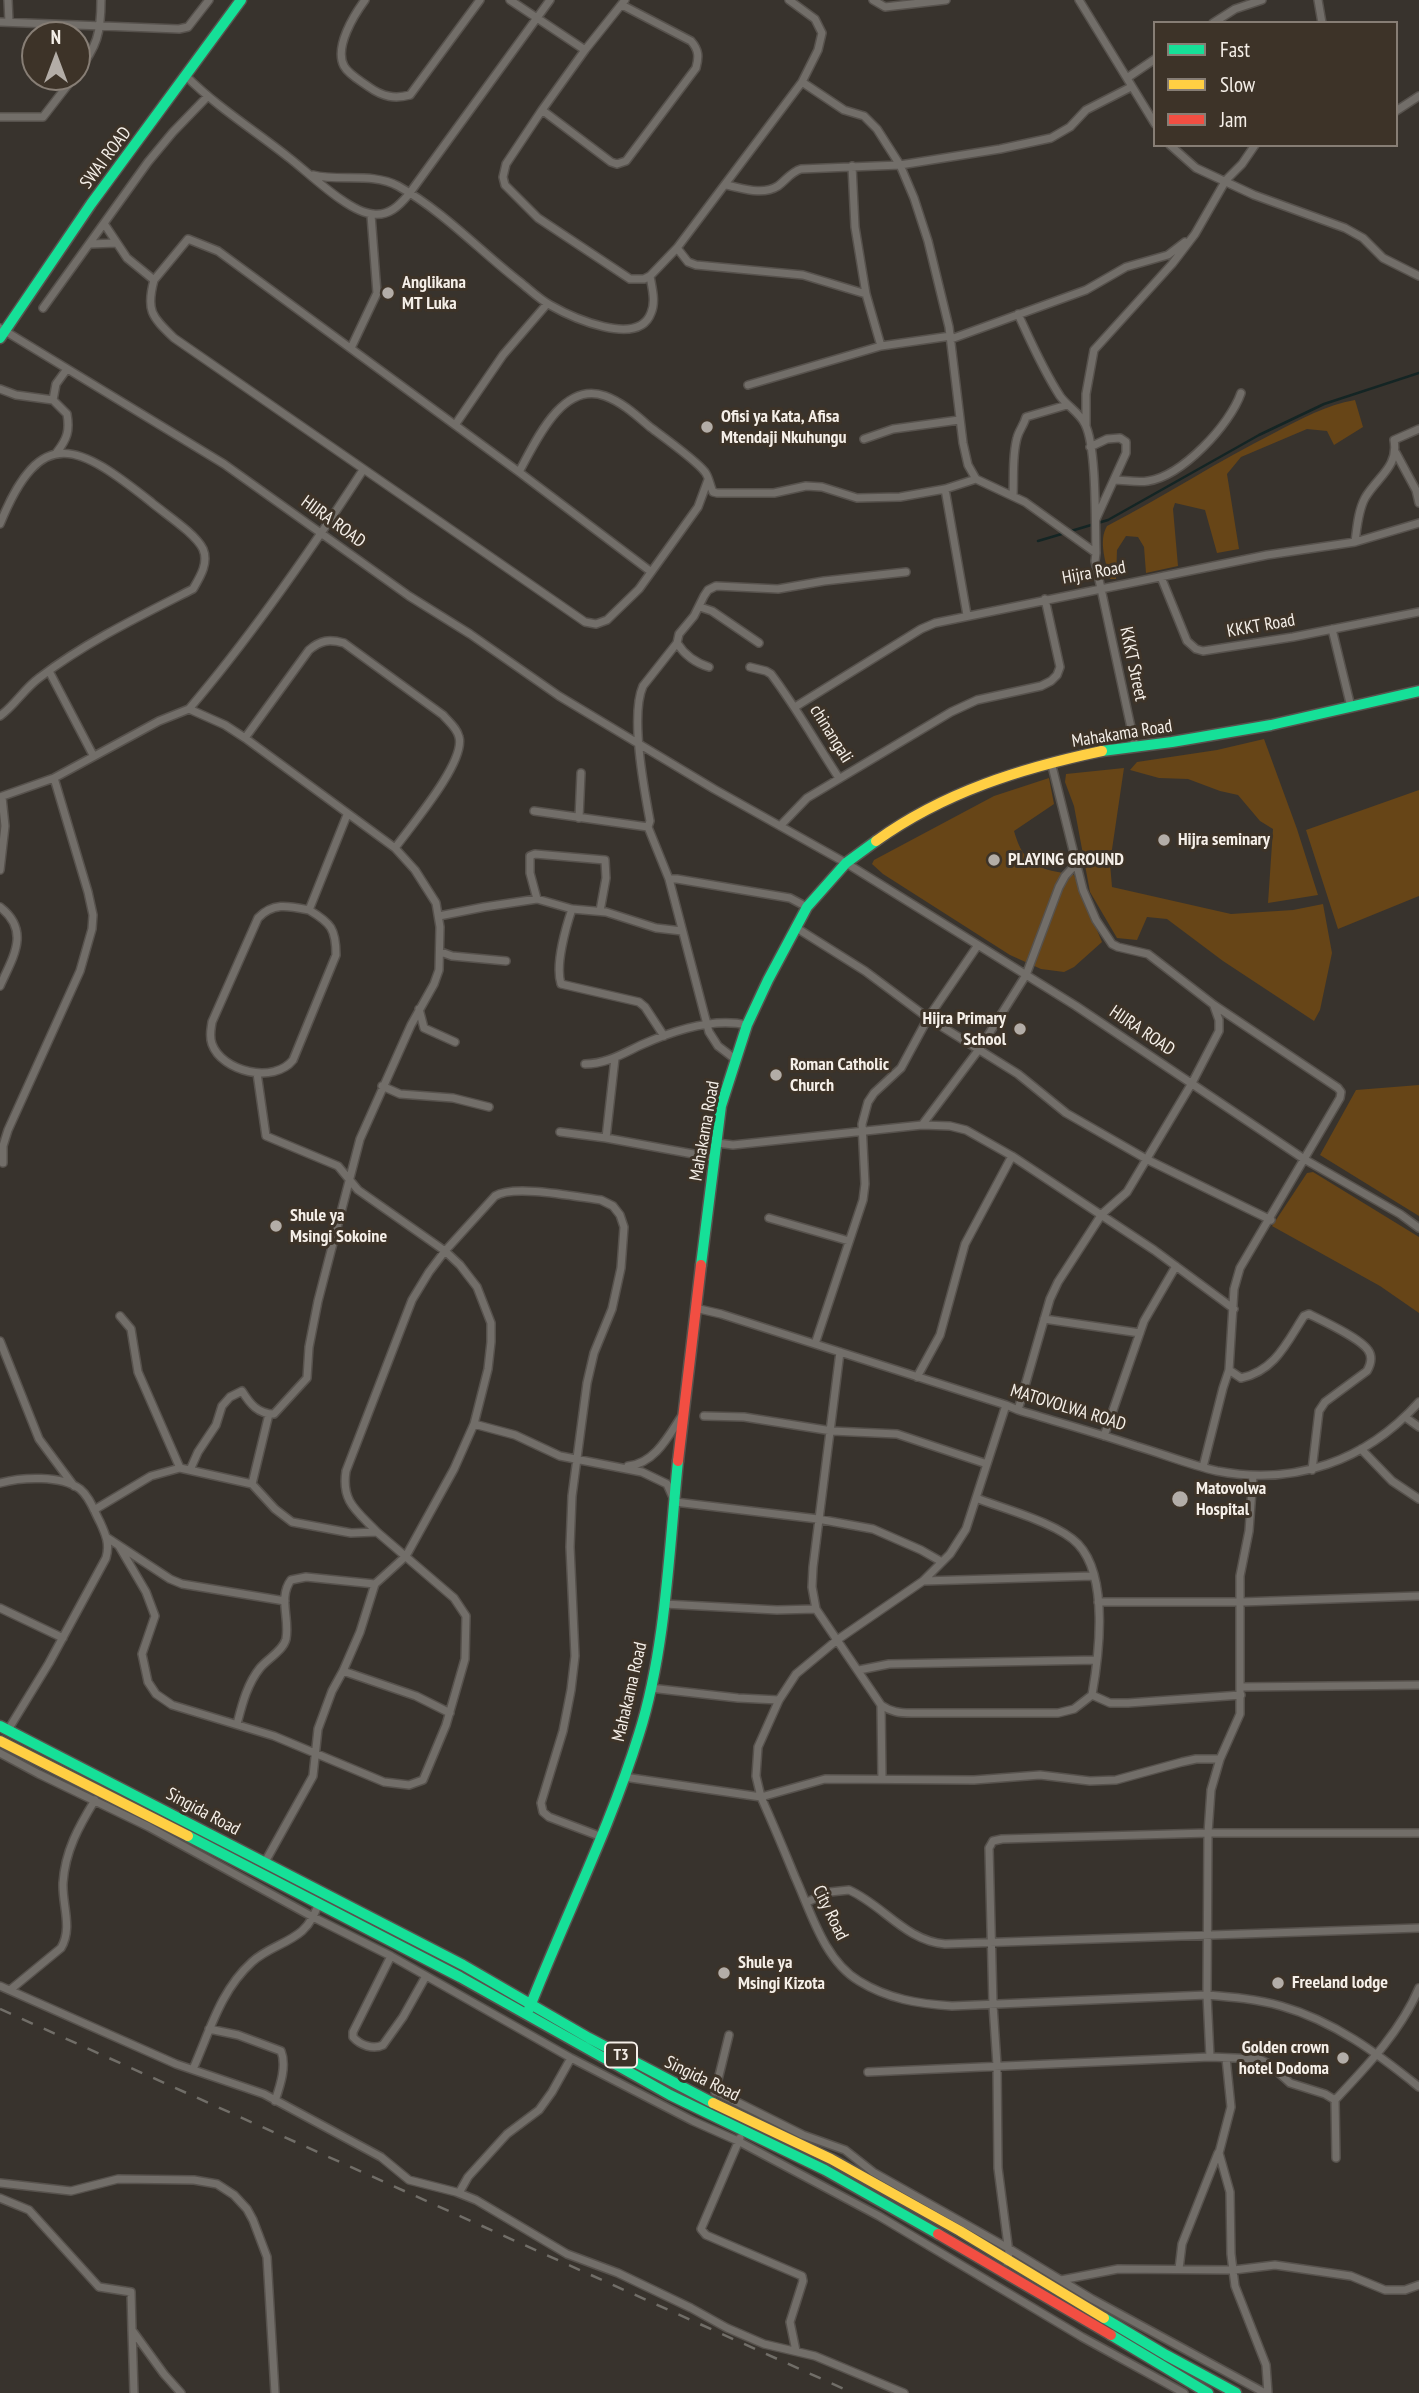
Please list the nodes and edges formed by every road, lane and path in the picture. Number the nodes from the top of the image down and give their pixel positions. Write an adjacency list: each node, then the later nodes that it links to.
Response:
1 (8, 0): 20 (street)
2 (101, 0): 21 (street)
3 (209, 0): 21 (street)
4 (241, 0): 25 (main road, SWAI ROAD)
5 (365, 0): 6 (street)
6 (480, 0)
7 (510, 0): 17 (street)
8 (550, 0): 17 (street)
9 (789, 0): 27 (street)
10 (873, 0): 11 (street)
11 (946, 0)
12 (1090, 0): 16 (street)
13 (1262, 0): 18 (street)
14 (1318, 0): 19 (street)
15 (623, 2): 22 (street); 32 (street)
16 (1080, 2): 26 (street)
17 (537, 19): 22 (street); 43 (street)
18 (1216, 21)
19 (1322, 21)
20 (4, 22): 21 (street)
21 (101, 25): 23 (street)
22 (585, 50): 32 (street)
23 (91, 54)
24 (1153, 60): 26 (street)
25 (186, 76): 31 (street); 57 (main road, SWAI ROAD)
26 (1127, 78): 28 (street)
27 (802, 82): 38 (street); 42 (street)
28 (1131, 87): 35 (street); 38 (street)
29 (63, 91): 34 (street)
30 (1419, 96): 33 (street)
31 (207, 97): 40 (street); 45 (street)
32 (542, 110): 50 (street)
33 (1398, 110)
34 (0, 117)
35 (1153, 121)
36 (1172, 147): 41 (street)
37 (1254, 147): 41 (street, KKKT Street)
38 (900, 165): 39 (street); 58 (street)
39 (852, 166): 42 (street); 53 (street)
40 (311, 174): 43 (street); 44 (street)
41 (1226, 180): 46 (street, KKKT Street); 51 (street)
42 (726, 185): 49 (street)
43 (409, 194): 44 (street); 54 (street)
44 (371, 215): 60 (street)
45 (105, 225): 47 (street); 48 (street)
46 (1195, 234): 56 (street); 69 (street, KKKT Street)
47 (116, 243): 48 (street); 52 (street)
48 (90, 244): 55 (street)
49 (677, 248): 50 (street); 53 (street)
50 (650, 276): 54 (street)
51 (1419, 276)
52 (154, 279): 60 (street); 75 (street)
53 (866, 294): 59 (street)
54 (547, 304): 68 (street)
55 (43, 308)
56 (1018, 314): 58 (street); 66 (street)
57 (2, 332): 61 (street, HIJRA ROAD)
58 (951, 337): 59 (street); 67 (street)
59 (881, 346): 62 (street)
60 (351, 348): 68 (street)
61 (67, 369): 65 (street); 86 (street, HIJRA ROAD)
62 (748, 385)
63 (0, 389): 65 (street)
64 (1241, 393): 79 (street)
65 (53, 400): 73 (street)
66 (1067, 405): 69 (street); 81 (street)
67 (959, 420): 71 (street); 78 (street)
68 (455, 425): 76 (street)
69 (1086, 425): 72 (street, KKKT Street)
70 (1419, 429): 74 (street)
71 (864, 439)
72 (1090, 447): 79 (street); 83 (street, KKKT Street)
73 (57, 452): 85 (street); 102 (street)
74 (1396, 453): 82 (street); 87 (street)
75 (363, 470): 86 (street); 89 (street)
76 (519, 472): 77 (street); 89 (street)
77 (708, 480): 80 (street); 89 (street)
78 (976, 480): 80 (street); 81 (street)
79 (1114, 480): 83 (street)
80 (945, 489): 96 (street)
81 (1013, 495): 88 (street)
82 (1419, 503)
83 (1095, 522): 88 (street, KKKT Street)
84 (1419, 523): 87 (street, Hijra Road)
85 (0, 524)
86 (322, 533): 106 (street); 109 (street, HIJRA ROAD)
87 (1355, 542): 91 (street, Hijra Road)
88 (1096, 553): 92 (street, KKKT Street)
89 (650, 571)
90 (906, 572): 94 (street)
91 (1161, 578): 92 (street, Hijra Road); 97 (street, KKKT Road)
92 (1101, 587): 93 (street, Hijra Road); 110 (street, KKKT Street)
93 (1045, 598): 96 (street, Hijra Road); 115 (street)
94 (700, 607): 98 (street); 99 (street)
95 (1419, 612): 97 (street)
96 (967, 615): 104 (street, Hijra Road)
97 (1332, 629): 105 (street)
98 (677, 643): 100 (street); 109 (street)
99 (759, 643)
100 (709, 667)
101 (750, 667): 104 (street, chinangali)
102 (49, 671): 107 (street); 111 (street)
103 (1419, 691): 105 (main road, Mahakama Road)
104 (795, 707): 115 (street, chinangali)
105 (1351, 707): 110 (main road, Mahakama Road)
106 (189, 709): 108 (street); 111 (street)
107 (0, 716)
108 (246, 738): 118 (street); 122 (street)
109 (639, 742): 120 (street); 121 (street, HIJRA ROAD)
110 (1135, 746): 112 (main road, Mahakama Road)
111 (93, 755): 114 (street)
112 (1051, 762): 123 (main road, Mahakama Road); 124 (street)
113 (581, 773): 119 (street)
114 (54, 778): 116 (street); 165 (street)
115 (839, 778): 121 (street)
116 (1, 797): 125 (street)
117 (534, 811): 119 (street)
118 (347, 815): 122 (street); 131 (street)
119 (579, 818): 120 (street)
120 (648, 827): 126 (street)
121 (779, 827): 123 (street, HIJRA ROAD)
122 (395, 848): 133 (street)
123 (845, 863): 129 (main road, Mahakama Road); 136 (street, HIJRA ROAD)
124 (1077, 863): 139 (street); 141 (street)
125 (0, 870)
126 (669, 879): 129 (street); 135 (street)
127 (537, 899): 130 (street); 132 (street); 133 (street)
128 (0, 907): 140 (street)
129 (807, 907): 134 (main road, Mahakama Road)
130 (572, 909): 132 (street); 146 (street)
131 (309, 910): 152 (street); 152 (street)
132 (600, 911): 135 (street)
133 (439, 916): 137 (street)
134 (795, 928): 143 (street); 145 (main road, Mahakama Road)
135 (682, 931): 144 (street)
136 (978, 945): 139 (street, HIJRA ROAD); 143 (street)
137 (441, 952): 138 (street); 142 (street)
138 (506, 961)
139 (1026, 975): 148 (street); 153 (street, HIJRA ROAD)
140 (0, 986)
141 (1214, 1005): 153 (street); 163 (street)
142 (419, 1009): 147 (street); 154 (street)
143 (929, 1017): 148 (street); 157 (street)
144 (707, 1024): 145 (street); 146 (street); 150 (street)
145 (747, 1025): 150 (main road, Mahakama Road)
146 (664, 1036): 149 (street)
147 (455, 1042)
148 (980, 1048): 156 (street); 164 (street)
149 (615, 1058): 151 (street); 159 (street)
150 (735, 1059): 160 (main road, Mahakama Road)
151 (585, 1064)
152 (257, 1073): 166 (street)
153 (1192, 1083): 163 (street, HIJRA ROAD); 164 (street)
154 (382, 1086): 155 (street); 166 (street)
155 (489, 1107)
156 (922, 1125): 157 (street); 161 (street)
157 (862, 1131): 160 (street); 171 (street)
158 (561, 1132): 159 (street)
159 (606, 1138): 162 (street)
160 (717, 1143): 162 (main road, Mahakama Road)
161 (1012, 1156): 167 (street); 183 (street)
162 (715, 1158): 174 (main road, Mahakama Road)
163 (1304, 1159): 169 (street); 170 (street, HIJRA ROAD)
164 (1148, 1160): 167 (street); 169 (street)
165 (3, 1163)
166 (348, 1179): 172 (street); 187 (street)
167 (1102, 1214): 173 (street); 177 (street)
168 (769, 1218): 171 (street)
169 (1270, 1220): 175 (street)
170 (1419, 1228)
171 (849, 1241): 180 (street)
172 (445, 1251): 191 (street); 196 (street); 212 (street)
173 (1177, 1266): 175 (street); 178 (street)
174 (695, 1308): 180 (street, MATOVOLWA ROAD); 188 (main road, Mahakama Road)
175 (1234, 1309): 182 (street)
176 (120, 1316): 200 (street)
177 (1044, 1320): 178 (street); 186 (street)
178 (1140, 1333): 194 (street)
179 (0, 1341): 206 (street)
180 (816, 1343): 181 (street, MATOVOLWA ROAD)
181 (840, 1352): 183 (street, MATOVOLWA ROAD); 193 (street)
182 (1229, 1370): 199 (street); 202 (street)
183 (917, 1377): 185 (street, MATOVOLWA ROAD)
184 (1419, 1402): 190 (street, MATOVOLWA ROAD)
185 (1006, 1405): 186 (street, MATOVOLWA ROAD); 197 (street, City Road)
186 (1018, 1410): 194 (street, MATOVOLWA ROAD)
187 (269, 1414): 201 (street); 205 (street)
188 (682, 1415): 198 (street); 209 (main road, Mahakama Road)
189 (704, 1416): 193 (street)
190 (1405, 1417): 192 (street); 195 (street, MATOVOLWA ROAD)
191 (474, 1424): 196 (street); 215 (street)
192 (1419, 1427)
193 (832, 1431): 197 (street); 211 (street)
194 (1104, 1436): 199 (street, MATOVOLWA ROAD)
195 (1361, 1449): 202 (street, MATOVOLWA ROAD); 208 (street)
196 (576, 1460): 198 (street); 251 (street)
197 (987, 1464): 207 (street, City Road)
198 (620, 1467): 209 (street)
199 (1203, 1467): 203 (street, MATOVOLWA ROAD)
200 (180, 1468): 201 (street); 210 (street)
201 (190, 1470): 205 (street)
202 (1312, 1470): 203 (street, MATOVOLWA ROAD)
203 (1253, 1476): 223 (street)
204 (0, 1483): 206 (street)
205 (252, 1484): 212 (street)
206 (74, 1486): 210 (street)
207 (976, 1498): 216 (street, City Road); 217 (street)
208 (1419, 1499)
209 (675, 1502): 211 (street); 224 (main road, Mahakama Road)
210 (94, 1510): 213 (street)
211 (818, 1519): 216 (street); 226 (street)
212 (377, 1532): 215 (street)
213 (106, 1537): 214 (street); 227 (street)
214 (119, 1546): 221 (street); 239 (street)
215 (406, 1556): 219 (street); 238 (street)
216 (942, 1562): 218 (street, City Road)
217 (1093, 1576): 218 (street); 222 (street)
218 (923, 1581): 228 (street, City Road)
219 (375, 1584): 221 (street); 231 (street)
220 (1419, 1597): 223 (street)
221 (285, 1601): 239 (street)
222 (1098, 1602): 223 (street); 229 (street)
223 (1241, 1602): 234 (street)
224 (664, 1604): 226 (street); 233 (main road, Mahakama Road)
225 (0, 1608): 227 (street)
226 (816, 1609): 228 (street)
227 (64, 1638): 240 (street)
228 (837, 1640): 230 (street); 236 (street, City Road)
229 (1097, 1660): 230 (street); 235 (street)
230 (859, 1670): 237 (street)
231 (343, 1671): 238 (street); 243 (street)
232 (1419, 1685): 234 (street)
233 (650, 1688): 236 (street); 245 (main road, Mahakama Road)
234 (1241, 1691): 235 (street); 244 (street)
235 (1092, 1695): 237 (street)
236 (779, 1700): 247 (street, City Road)
237 (881, 1705): 246 (street)
238 (450, 1713): 243 (street)
239 (237, 1724): 243 (street)
240 (4, 1728): 252 (main road, Singida Road / T3)
241 (0, 1741): 254 (main road, Singida Road / T3)
242 (0, 1753): 248 (street)
243 (316, 1755): 252 (street)
244 (1220, 1759): 246 (street); 249 (street)
245 (624, 1777): 247 (street); 251 (main road, Mahakama Road)
246 (882, 1779): 247 (street)
247 (761, 1797): 253 (street, City Road)
248 (95, 1800): 255 (street); 263 (street)
249 (1208, 1833): 250 (street); 257 (street); 258 (street)
250 (1419, 1833)
251 (602, 1837): 265 (main road, Mahakama Road)
252 (265, 1862): 265 (main road, Singida Road / T3)
253 (807, 1902): 258 (street); 266 (street, City Road)
254 (319, 1903): 255 (street); 269 (main road, Singida Road / T3)
255 (313, 1917): 259 (street); 270 (street)
256 (1419, 1928): 257 (street)
257 (1208, 1934): 258 (street); 264 (street)
258 (991, 1942): 266 (street)
259 (391, 1956): 260 (street); 260 (street)
260 (426, 1976): 275 (street)
261 (0, 1986): 263 (street)
262 (1419, 1987): 267 (street)
263 (10, 1990): 278 (street)
264 (1207, 1995): 266 (street, City Road); 273 (street, City Road); 274 (street)
265 (532, 2004): 269 (main road, Mahakama Road); 272 (main road, Singida Road / T3)
266 (993, 2005): 277 (street)
267 (1410, 2008): 268 (street); 273 (street)
268 (1419, 2014)
269 (526, 2015): 272 (main road, Singida Road / T3)
270 (209, 2029): 278 (street); 283 (street)
271 (729, 2035): 281 (street)
272 (587, 2043): 284 (main road, Singida Road / T3); 285 (main road, Singida Road / T3)
273 (1378, 2054): 280 (street, City Road); 282 (street)
274 (1210, 2057): 276 (street); 277 (street)
275 (571, 2058): 285 (street); 289 (street)
276 (1226, 2058): 282 (street); 286 (street)
277 (997, 2065): 279 (street); 291 (street)
278 (193, 2069): 283 (street)
279 (868, 2072)
280 (1419, 2087)
281 (715, 2091): 284 (street); 291 (street)
282 (1335, 2100): 287 (street)
283 (275, 2101): 289 (street)
284 (712, 2103): 292 (main road, Singida Road / T3)
285 (741, 2136): 294 (main road, Singida Road / T3); 299 (street); 305 (street)
286 (1219, 2153): 293 (street); 295 (street)
287 (1336, 2158)
288 (0, 2183): 303 (street)
289 (459, 2193): 299 (street)
290 (0, 2197): 298 (street)
291 (1008, 2248): 292 (street); 296 (street)
292 (1008, 2259): 294 (street); 306 (main road, Singida Road / T3)
293 (1178, 2269): 295 (street); 296 (street)
294 (1001, 2270): 300 (main road, Singida Road / T3)
295 (1234, 2270): 297 (street); 307 (street)
296 (1061, 2280): 307 (street)
297 (1419, 2285)
298 (132, 2330): 301 (street); 302 (street)
299 (796, 2351): 304 (street)
300 (1203, 2392)
301 (134, 2393)
302 (181, 2393)
303 (275, 2393)
304 (904, 2393)
305 (1184, 2393)
306 (1236, 2393)
307 (1267, 2393)

